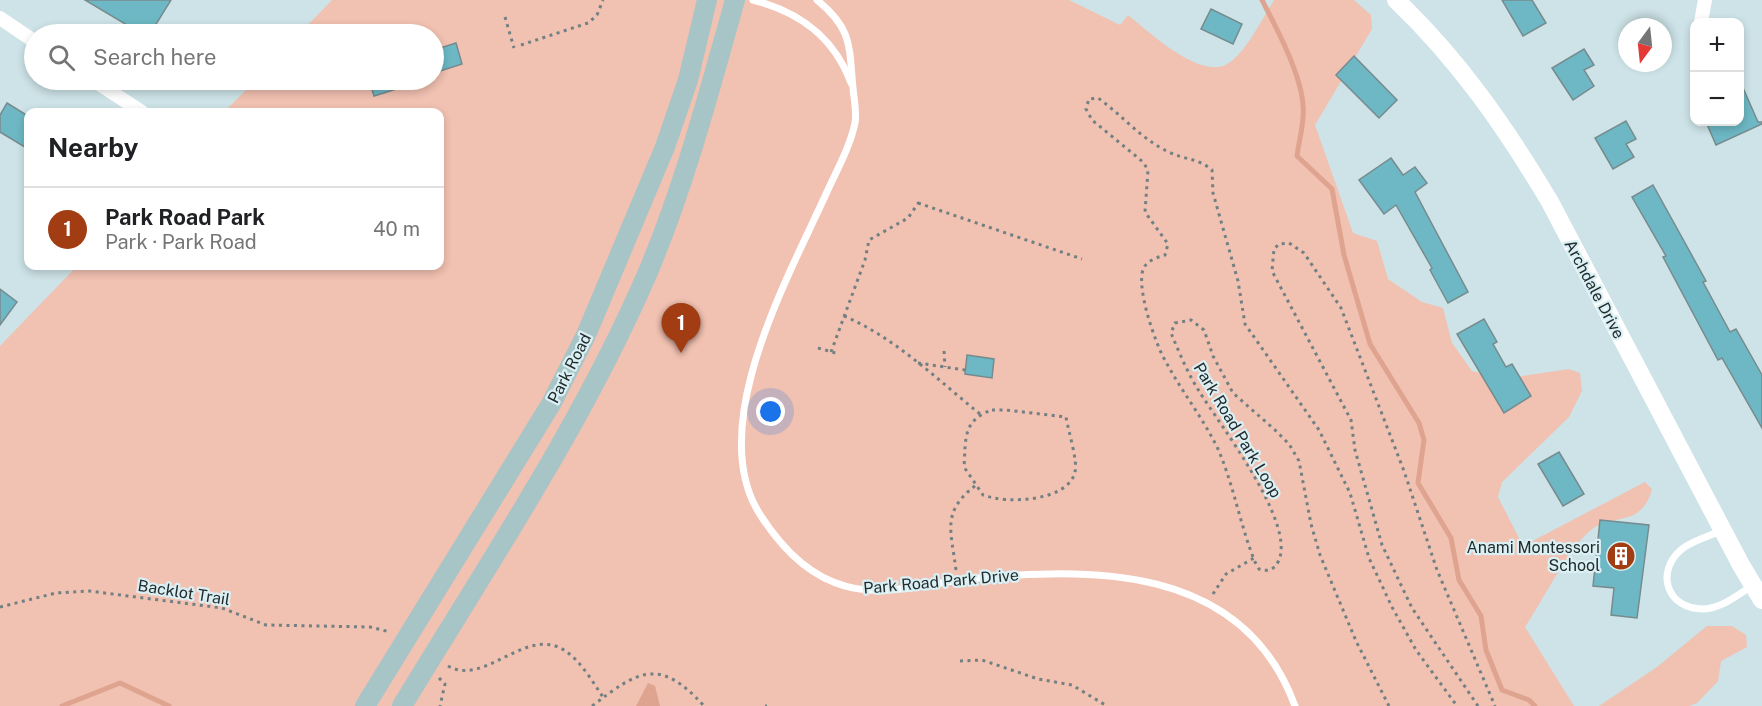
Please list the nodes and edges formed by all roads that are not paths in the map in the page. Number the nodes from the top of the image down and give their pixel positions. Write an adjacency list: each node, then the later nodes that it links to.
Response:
1 (707, 0): 15 (main road, Park Road)
2 (735, 0): 16 (main road, Park Road)
3 (753, 0): 10 (lane, Park Road Park Drive)
4 (816, 0): 10 (lane, Park Road Park Drive)
5 (1396, 0): 13 (street, Archdale Drive)
6 (1705, 0): 8 (street)
7 (0, 18): 9 (street)
8 (1702, 18)
9 (24, 34)
10 (853, 88): 17 (lane, Park Road Park Drive)
11 (108, 90): 12 (street)
12 (136, 108)
13 (1723, 530): 14 (street, Archdale Drive); 14 (lane)
14 (1758, 592)
15 (365, 706)
16 (402, 706)
17 (1295, 706)

